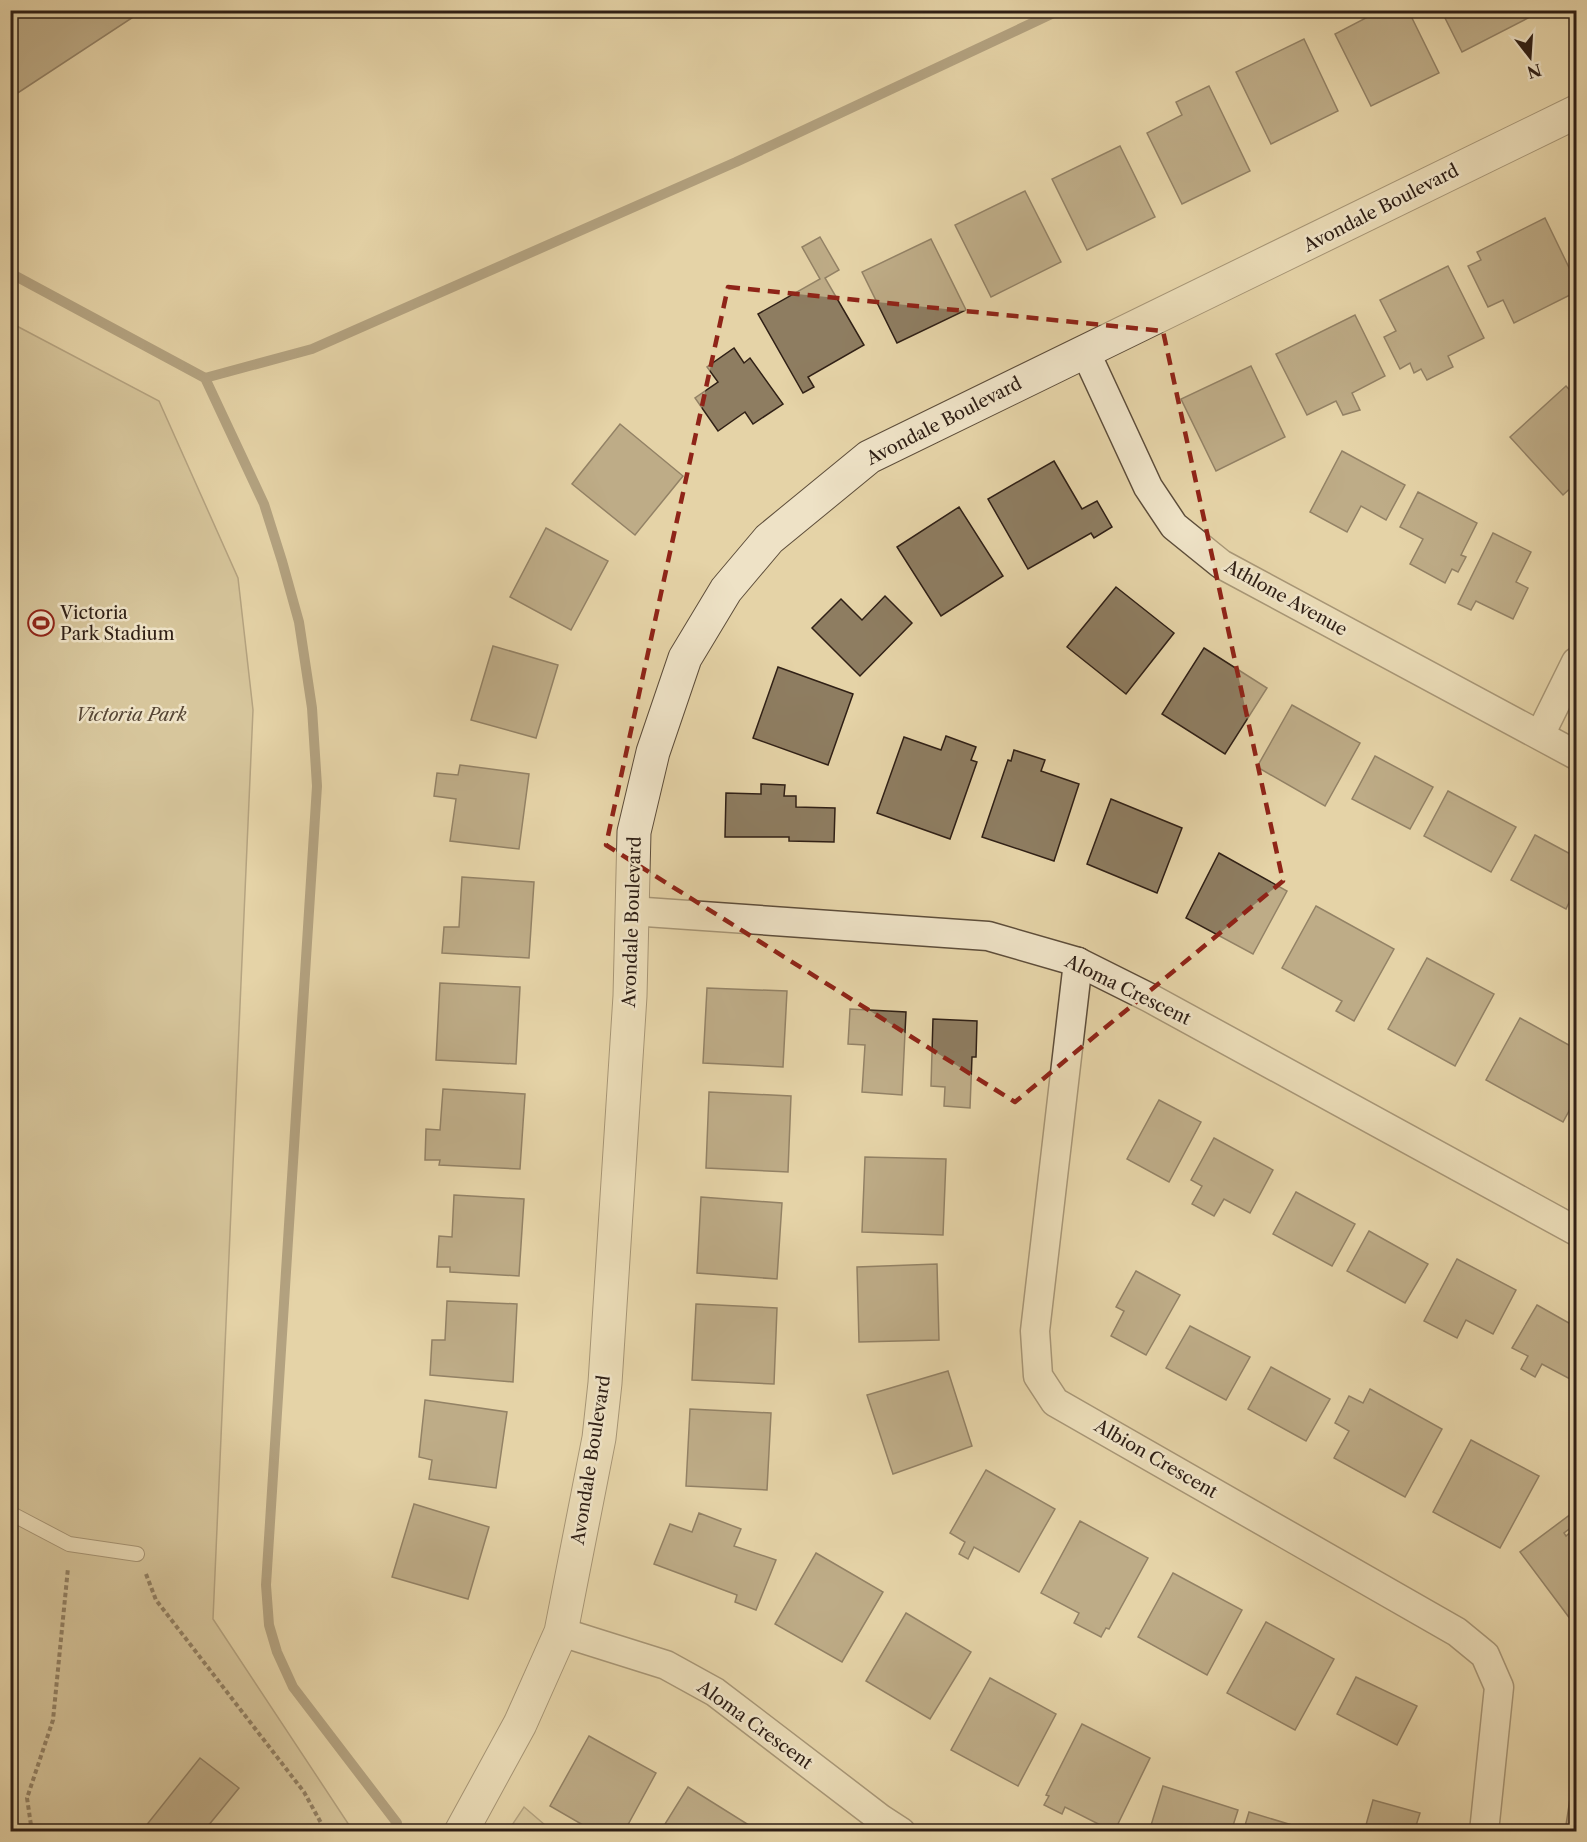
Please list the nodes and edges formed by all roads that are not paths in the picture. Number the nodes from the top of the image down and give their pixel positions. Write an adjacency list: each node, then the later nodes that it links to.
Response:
1 (1576, 112): 2 (street, Avondale Boulevard)
2 (1085, 351): 4 (street, Athlone Avenue); 6 (street, Avondale Boulevard)
3 (1576, 662): 4 (street)
4 (1540, 735): 5 (street, Athlone Avenue)
5 (1576, 755)
6 (631, 911): 7 (street, Aloma Crescent); 11 (street, Avondale Boulevard)
7 (1078, 962): 8 (street, Aloma Crescent); 14 (street, Albion Crescent)
8 (1576, 1231)
9 (10, 1514): 10 (lane)
10 (137, 1554)
11 (561, 1632): 12 (street, Avondale Boulevard); 13 (street, Aloma Crescent)
12 (461, 1832)
13 (901, 1832)
14 (1484, 1832)

